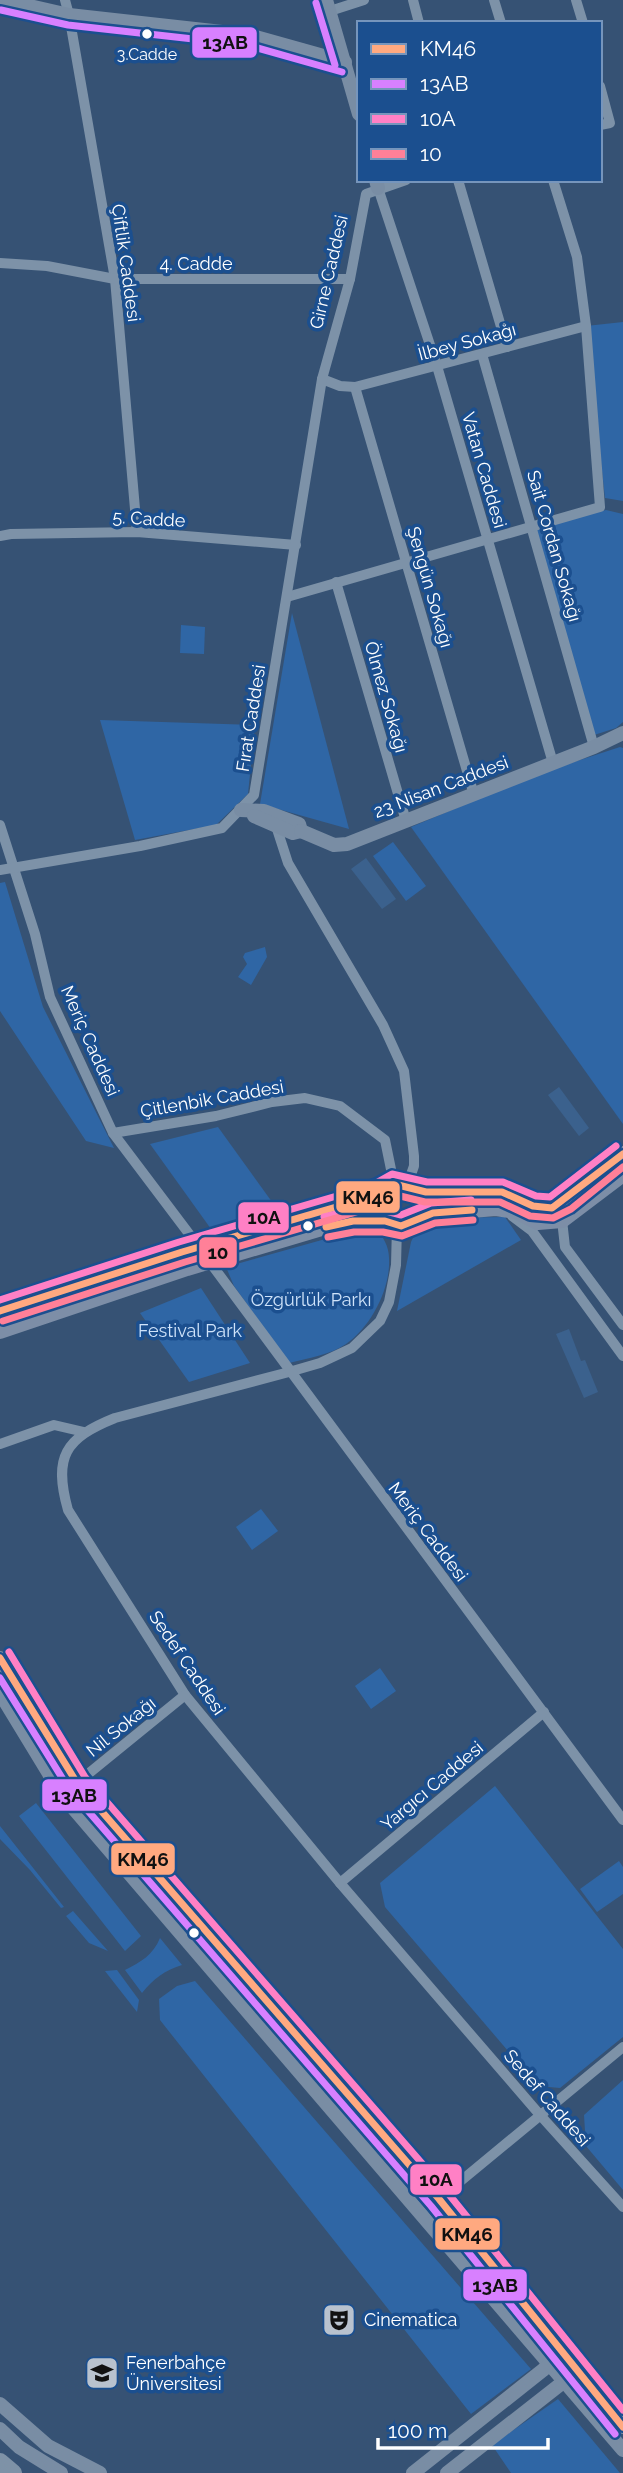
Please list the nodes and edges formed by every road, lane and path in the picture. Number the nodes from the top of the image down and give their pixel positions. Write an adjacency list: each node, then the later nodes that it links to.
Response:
1 (3, 0): 8 (main road)
2 (65, 0): 8 (street, Çiftlik Caddesi)
3 (364, 0): 7 (street)
4 (413, 0): 9 (street)
5 (494, 0): 10 (street)
6 (576, 0): 11 (street)
7 (328, 5): 12 (main road)
8 (69, 15): 12 (main road); 20 (street, Çiftlik Caddesi)
9 (418, 21)
10 (500, 21)
11 (582, 21)
12 (345, 62): 14 (main road)
13 (602, 101): 15 (street)
14 (357, 107)
15 (605, 124)
16 (459, 182): 23 (street)
17 (554, 182): 22 (street)
18 (377, 184): 21 (street, Girne Caddesi); 25 (street, Vatan Caddesi)
19 (0, 263): 20 (street, 4. Cadde)
20 (115, 279): 21 (street, 4. Cadde); 29 (street, Çiftlik Caddesi)
21 (350, 279): 26 (street, Girne Caddesi)
22 (586, 326): 23 (street, İlbey Sokağı); 28 (street)
23 (507, 348): 24 (street, İlbey Sokağı)
24 (482, 354): 25 (street, İlbey Sokağı); 28 (street, Sait Cordan Sokağı)
25 (437, 366): 27 (street, İlbey Sokağı); 31 (street, Vatan Caddesi)
26 (322, 379): 27 (street); 32 (street, Fırat Caddesi)
27 (355, 387): 33 (street, Şengün Sokağı)
28 (533, 526): 31 (street); 38 (street, Sait Cordan Sokağı)
29 (138, 532): 30 (street, 5. Cadde); 32 (street, 5. Cadde)
30 (0, 536)
31 (488, 539): 33 (street); 39 (street, Vatan Caddesi)
32 (296, 545): 35 (street, Fırat Caddesi)
33 (406, 562): 34 (street); 40 (street, Şengün Sokağı)
34 (336, 583): 35 (street); 42 (street, Ölmez Sokağı)
35 (287, 597): 41 (street, Fırat Caddesi)
36 (623, 733): 38 (main road)
37 (623, 740): 38 (main road)
38 (594, 747): 39 (main road, 23 Nisan Caddesi)
39 (553, 763): 40 (main road, 23 Nisan Caddesi)
40 (474, 794): 42 (main road, 23 Nisan Caddesi)
41 (240, 810): 44 (main road); 45 (main road); 46 (street, Fırat Caddesi)
42 (406, 821): 45 (main road, 23 Nisan Caddesi)
43 (0, 825): 46 (street, Meriç Caddesi)
44 (276, 826): 45 (main road); 51 (street)
45 (301, 831)
46 (14, 868): 47 (street, Fırat Caddesi); 48 (street, Meriç Caddesi)
47 (0, 870)
48 (113, 1133): 51 (street, Çitlenbik Caddesi); 55 (street, Meriç Caddesi)
49 (623, 1154): 51 (main road)
50 (623, 1174): 53 (main road)
51 (399, 1188): 54 (main road); 54 (main road); 55 (main road)
52 (496, 1208): 53 (main road); 54 (main road); 60 (street)
53 (562, 1220): 58 (street)
54 (397, 1223): 56 (main road); 61 (street)
55 (199, 1247): 57 (main road)
56 (209, 1261): 59 (main road); 61 (street, Meriç Caddesi)
57 (0, 1311)
58 (623, 1325)
59 (0, 1331)
60 (623, 1356)
61 (289, 1372): 62 (street); 67 (street, Meriç Caddesi)
62 (84, 1432): 63 (street); 66 (street, Sedef Caddesi)
63 (0, 1444)
64 (0, 1658): 68 (main road)
65 (0, 1693): 69 (main road)
66 (185, 1695): 68 (street, Nil Sokağı); 71 (street, Sedef Caddesi)
67 (544, 1712): 70 (street, Meriç Caddesi); 71 (street, Yargıcı Caddesi)
68 (77, 1783): 69 (main road); 74 (main road)
69 (62, 1795): 75 (main road)
70 (623, 1819)
71 (340, 1883): 73 (street, Sedef Caddesi)
72 (623, 2047): 73 (street)
73 (540, 2115): 74 (street); 76 (street, Sedef Caddesi)
74 (439, 2199): 75 (main road); 77 (main road)
75 (416, 2207): 78 (main road)
76 (623, 2207)
77 (563, 2352): 78 (main road); 79 (main road)
78 (549, 2364): 80 (main road); 89 (main road)
79 (578, 2371): 80 (main road); 82 (main road)
80 (564, 2381): 84 (main road); 90 (main road)
81 (0, 2404): 88 (main road)
82 (623, 2427)
83 (0, 2429): 87 (main road)
84 (623, 2450)
85 (0, 2462): 86 (highway)
86 (13, 2473)
87 (61, 2473)
88 (100, 2473)
89 (413, 2473)
90 (447, 2473)

